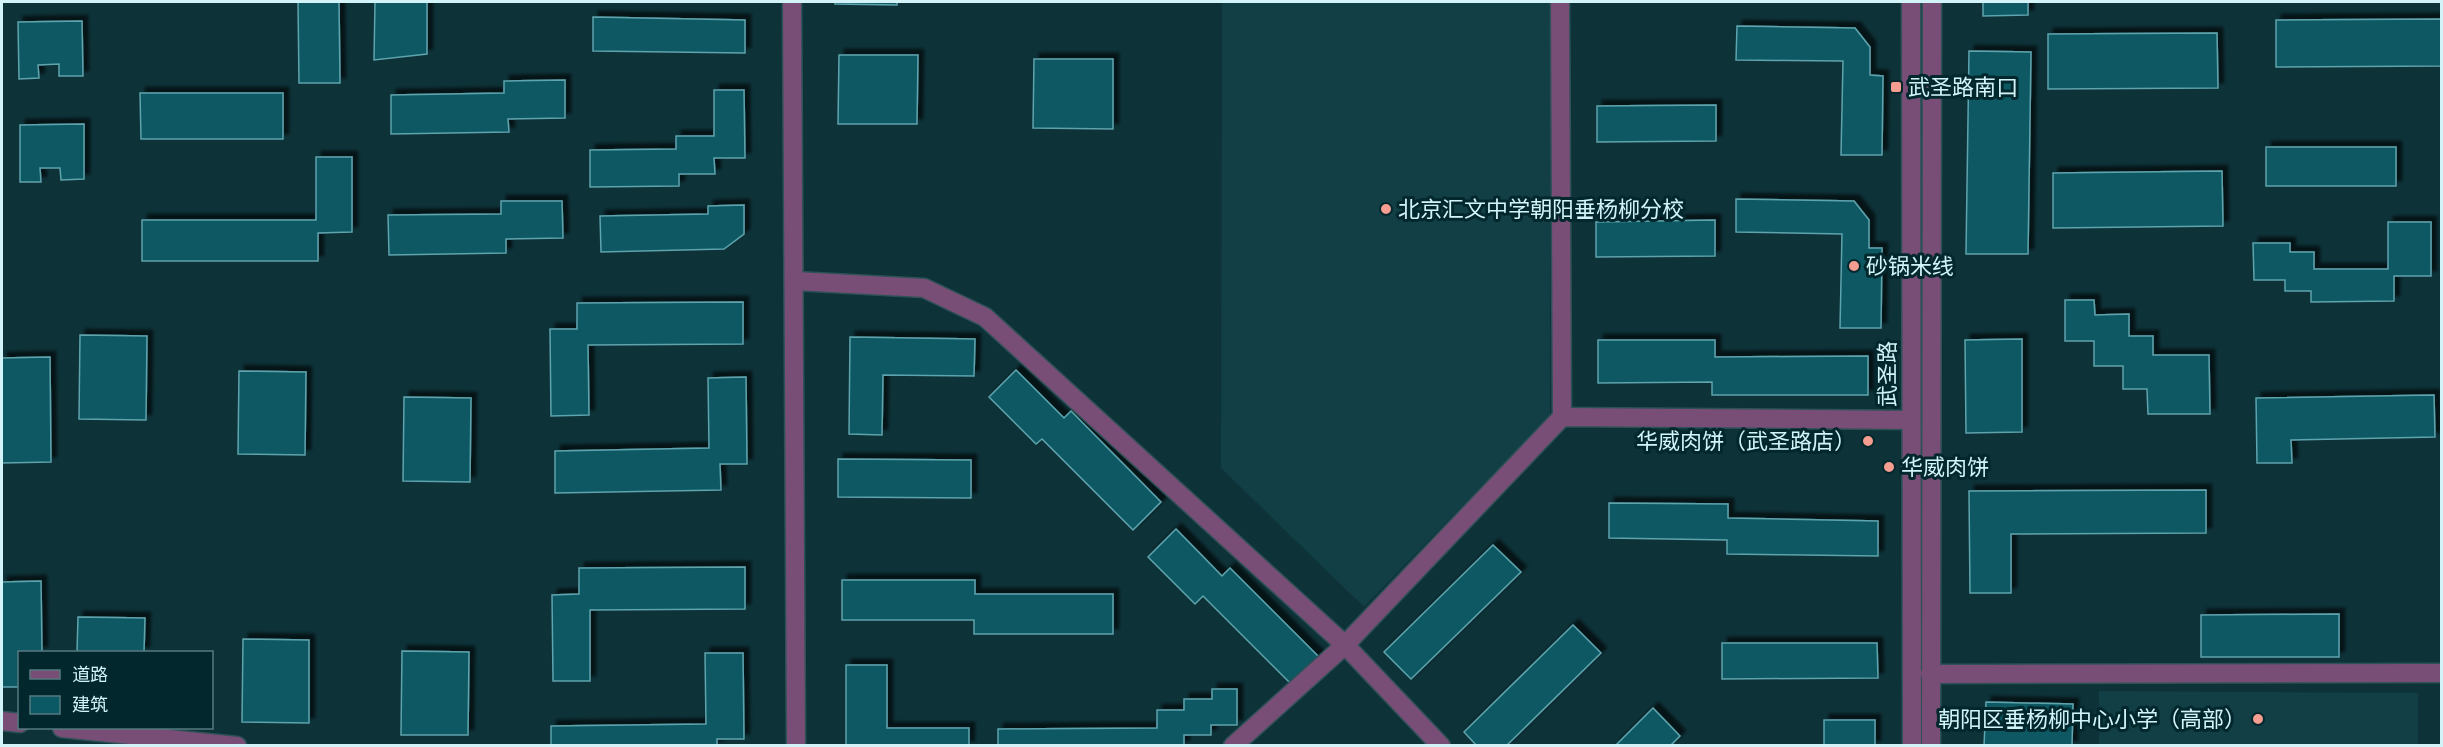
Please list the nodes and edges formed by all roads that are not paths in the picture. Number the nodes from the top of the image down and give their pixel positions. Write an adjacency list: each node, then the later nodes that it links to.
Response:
1 (792, 2): 5 (street)
2 (1560, 2): 6 (street)
3 (1911, 2): 7 (street, 武圣路)
4 (1932, 2): 10 (street, 武圣路)
5 (795, 281): 8 (street); 15 (street)
6 (1562, 417): 7 (street); 8 (street)
7 (1911, 420): 18 (street, 武圣路)
8 (1345, 645): 16 (street); 17 (street)
9 (2442, 673): 10 (street)
10 (1930, 674): 19 (street, 武圣路)
11 (2, 721): 12 (street)
12 (18, 723)
13 (72, 729): 14 (street)
14 (237, 746)
15 (796, 746)
16 (1233, 746)
17 (1441, 746)
18 (1912, 746)
19 (1931, 746)

